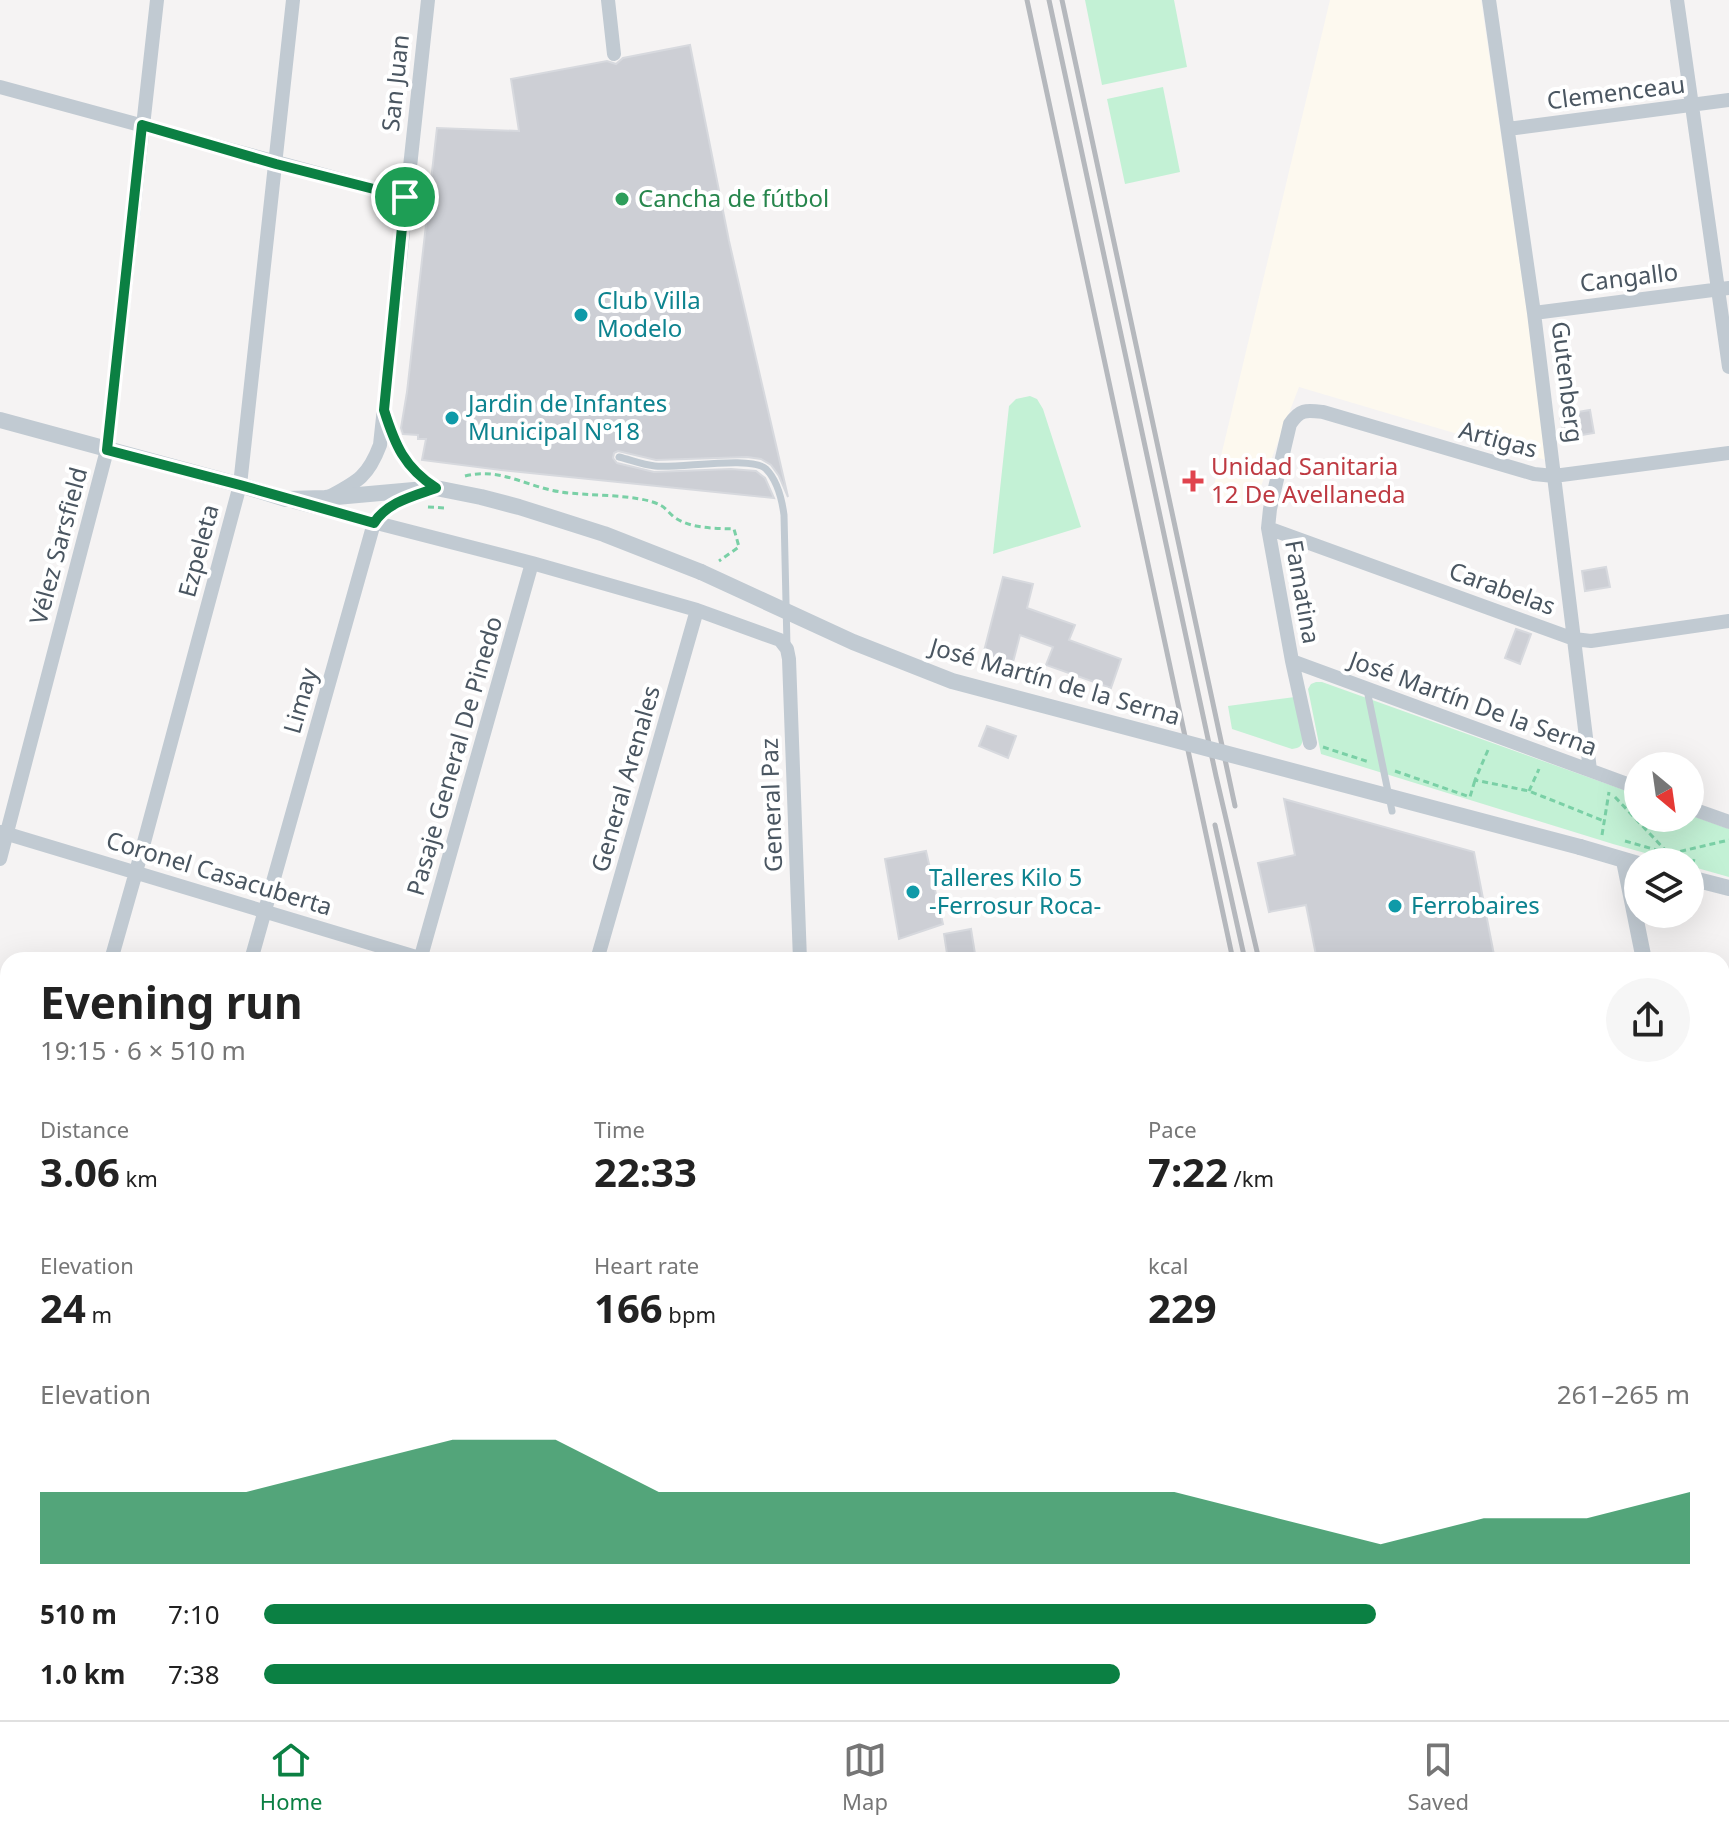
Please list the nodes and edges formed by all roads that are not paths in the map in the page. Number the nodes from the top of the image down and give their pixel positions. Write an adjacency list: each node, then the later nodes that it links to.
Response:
1 (157, 0): 11 (street, Vélez Sarsfield)
2 (293, 0): 13 (street, Ezpeleta)
3 (428, 0): 14 (street, San Juan)
4 (608, 0): 7 (street)
5 (1489, 0): 12 (street, Gutenberg)
6 (1677, 0): 10 (street)
7 (614, 54)
8 (0, 87): 11 (street)
9 (1729, 100): 10 (street, Clemenceau)
10 (1691, 105): 12 (street, Clemenceau); 15 (street)
11 (142, 125): 13 (street); 21 (street, Vélez Sarsfield)
12 (1508, 129): 16 (street, Gutenberg)
13 (276, 164): 14 (street); 25 (street, Ezpeleta)
14 (405, 197): 18 (street, San Juan)
15 (1723, 288): 16 (street, Cangallo); 17 (street)
16 (1534, 313): 24 (street, Gutenberg)
17 (1729, 367)
18 (384, 410): 26 (street, San Juan); 27 (street, San Juan)
19 (1307, 410): 24 (street, Artigas); 30 (street, Famatina)
20 (0, 420): 21 (street, José Martín de la Serna)
21 (107, 450): 25 (street, José Martín de la Serna); 44 (street, Vélez Sarsfield)
22 (1729, 453): 24 (street, Artigas)
23 (619, 457): 35 (lane)
24 (1554, 476): 34 (street, Gutenberg)
25 (240, 485): 28 (street, José Martín de la Serna); 47 (street, Ezpeleta)
26 (436, 488): 27 (street, José Martín de la Serna); 29 (street); 46 (street, José Martín de la Serna, bridge)
27 (325, 498): 28 (street, José Martín de la Serna)
28 (286, 499): 29 (street, José Martín de la Serna)
29 (374, 523): 31 (street, José Martín de la Serna); 50 (street, Limay)
30 (1268, 528): 34 (street, Carabelas); 36 (street, Famatina)
31 (532, 563): 32 (street, José Martín de la Serna); 55 (street, Pasaje General De Pinedo)
32 (697, 610): 35 (street, José Martín de la Serna); 56 (street, General Arenales)
33 (1729, 621): 34 (street, Carabelas)
34 (1574, 639): 39 (street, Gutenberg)
35 (787, 649): 57 (street, General Paz)
36 (1292, 661): 37 (street, José Martín De la Serna); 38 (street, Famatina)
37 (1367, 688): 39 (street, José Martín De la Serna); 41 (lane)
38 (1310, 743)
39 (1590, 770): 40 (street, José Martín De la Serna)
40 (1624, 783)
41 (1392, 811)
42 (1704, 813): 43 (street)
43 (1729, 822)
44 (4, 832): 45 (street, Vélez Sarsfield); 47 (street, Coronel Casacuberta)
45 (0, 859)
46 (1624, 861)
47 (136, 872): 50 (street, Coronel Casacuberta); 52 (street, Ezpeleta)
48 (1704, 882): 49 (street)
49 (1729, 888)
50 (264, 911): 53 (street, Limay); 54 (street, Coronel Casacuberta)
51 (1640, 928): 58 (street)
52 (113, 952)
53 (253, 952)
54 (396, 952)
55 (424, 952)
56 (599, 952)
57 (800, 952)
58 (1643, 952)

